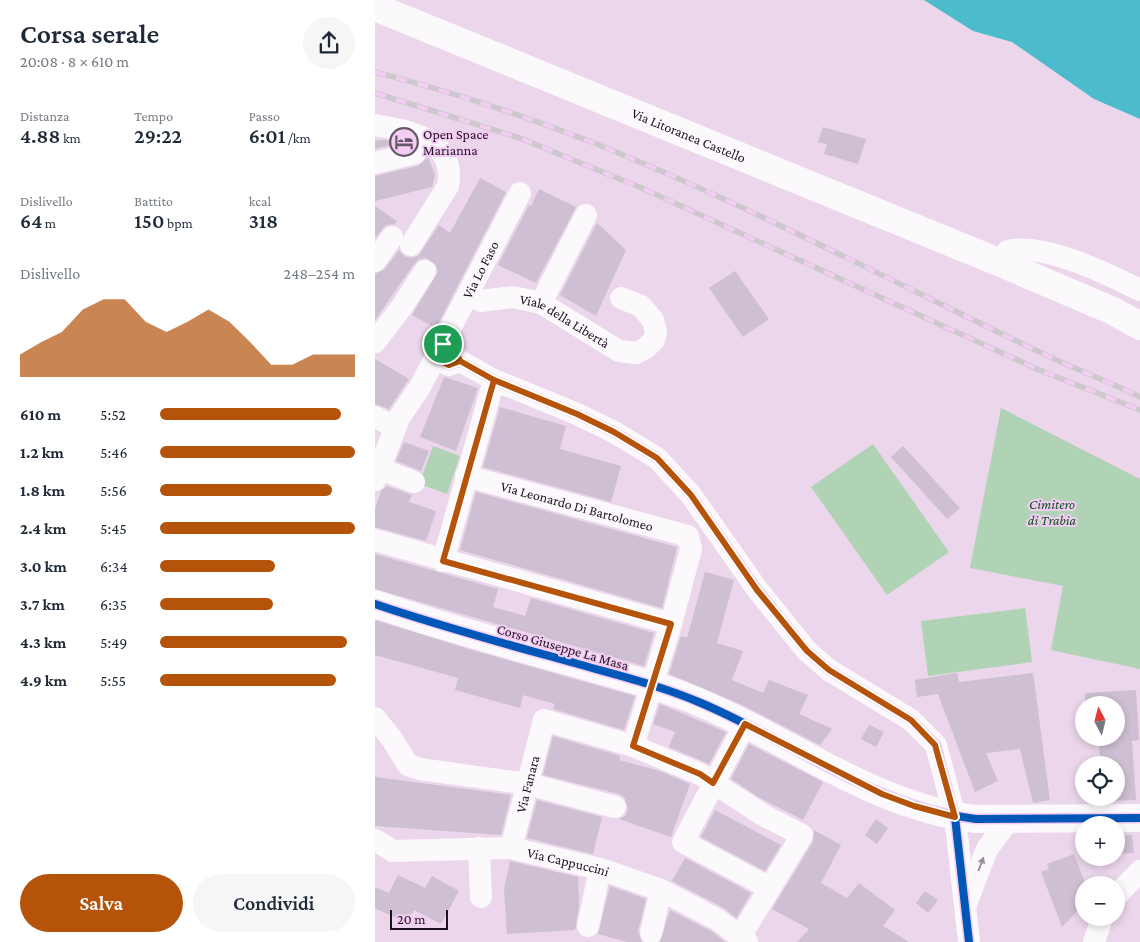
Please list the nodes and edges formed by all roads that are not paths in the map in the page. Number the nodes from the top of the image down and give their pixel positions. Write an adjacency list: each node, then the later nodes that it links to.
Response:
1 (375, 7): 8 (main road, Via Litoranea Castello)
2 (375, 125): 7 (street)
3 (415, 153): 4 (street)
4 (375, 163)
5 (520, 193): 11 (street, Via Lo Faso)
6 (586, 216): 13 (street)
7 (375, 261)
8 (1001, 263): 10 (street); 14 (main road, Via Litoranea Castello)
9 (425, 271): 15 (street)
10 (1140, 290)
11 (467, 295): 13 (street, Viale della Libertà); 16 (street, Via Lo Faso)
12 (621, 298): 13 (street, Viale della Libertà)
13 (541, 303)
14 (1140, 326)
15 (375, 342)
16 (439, 352): 17 (street); 19 (street, Via Lo Faso)
17 (494, 380): 21 (street); 34 (street)
18 (375, 417): 19 (street)
19 (395, 427): 20 (street, Via Lo Faso)
20 (376, 472): 22 (street)
21 (466, 476): 24 (street); 26 (street, Via Leonardo Di Bartolomeo)
22 (414, 482)
23 (375, 540): 24 (street)
24 (443, 561): 26 (street)
25 (375, 604): 27 (main road, Corso Giuseppe La Masa)
26 (671, 624): 27 (street)
27 (650, 685): 29 (main road, Corso Giuseppe La Masa); 30 (street)
28 (375, 718): 32 (street)
29 (745, 724): 31 (street); 34 (main road, Corso Giuseppe La Masa)
30 (633, 746): 31 (street); 32 (street, Via Fanara)
31 (713, 783): 43 (street); 43 (street)
32 (528, 784): 33 (street); 38 (street, Via Fanara)
33 (615, 807)
34 (955, 817): 36 (main road, Corso Giuseppe La Masa); 46 (street)
35 (1140, 818): 36 (main road, Corso Giuseppe La Masa)
36 (1009, 820): 46 (street, one-way to 36)
37 (479, 848): 38 (street, Via Cappuccini); 39 (street, Via Cappuccini); 45 (street)
38 (511, 848): 40 (street, Via Cappuccini)
39 (381, 851)
40 (600, 868): 44 (street, Via Cappuccini); 47 (street)
41 (1140, 871): 42 (street)
42 (1125, 887)
43 (771, 888): 50 (street)
44 (661, 890): 49 (street); 50 (street, Via Cappuccini)
45 (481, 897)
46 (964, 909): 51 (street)
47 (588, 926)
48 (1099, 926): 52 (street)
49 (651, 933)
50 (743, 940)
51 (969, 942)
52 (1094, 942)

